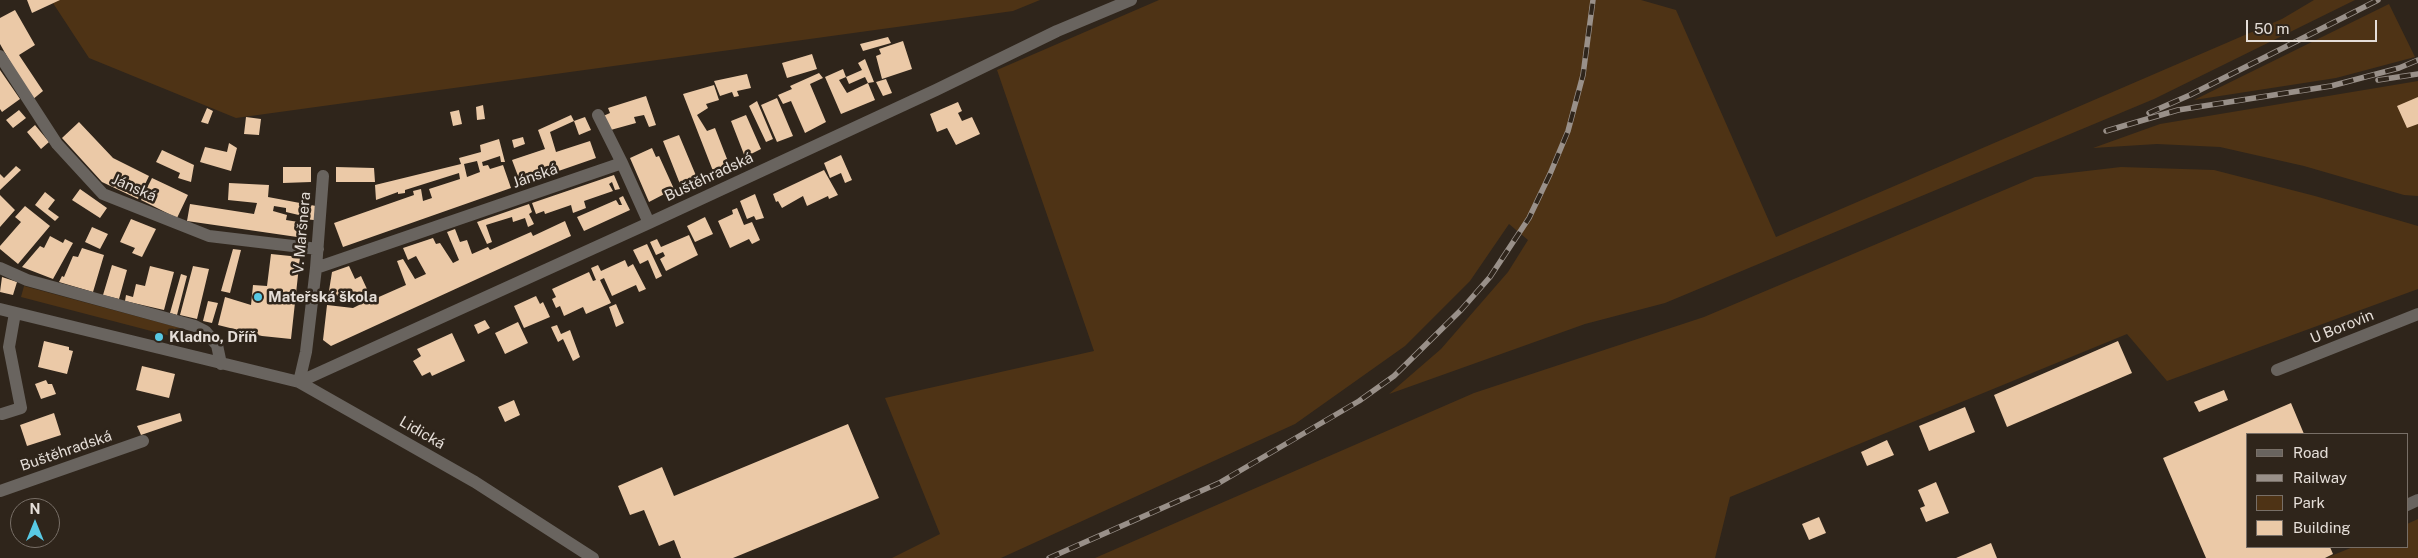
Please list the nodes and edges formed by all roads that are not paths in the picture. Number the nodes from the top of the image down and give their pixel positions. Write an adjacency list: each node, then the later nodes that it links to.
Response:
1 (1131, 0): 6 (street, Buštěhradská)
2 (0, 56): 7 (street, Jánská)
3 (598, 115): 4 (street)
4 (622, 163): 6 (street); 9 (street, Jánská)
5 (323, 176): 7 (street, V. Maršnera)
6 (649, 223): 15 (street, Buštěhradská)
7 (318, 249): 9 (street, V. Maršnera)
8 (0, 268): 13 (street)
9 (316, 268): 15 (street, V. Maršnera)
10 (0, 309): 11 (street, Lidická)
11 (15, 313): 13 (street, Lidická); 16 (street)
12 (2418, 314): 14 (street, U Borovin)
13 (222, 364): 15 (street, Lidická)
14 (2277, 370)
15 (299, 382): 19 (street, Lidická)
16 (2, 414)
17 (143, 441): 18 (street, Buštěhradská)
18 (0, 491)
19 (593, 558)

